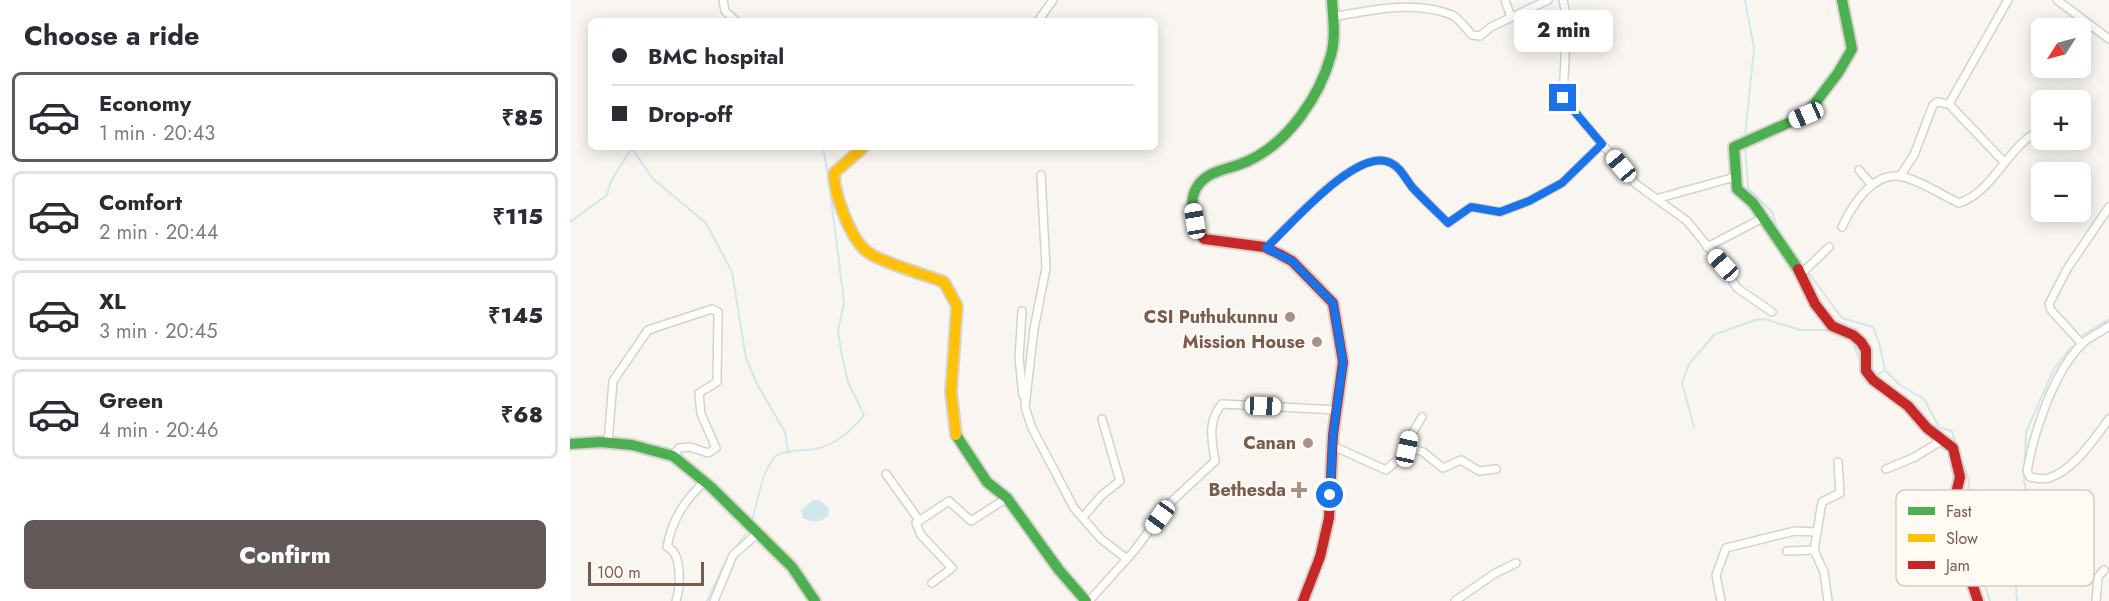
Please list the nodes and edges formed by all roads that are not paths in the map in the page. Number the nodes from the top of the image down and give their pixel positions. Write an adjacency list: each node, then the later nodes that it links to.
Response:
1 (723, 0): 12 (street)
2 (1053, 0): 13 (street)
3 (1332, 0): 10 (street)
4 (1505, 0): 11 (street)
5 (1548, 0): 11 (street)
6 (1563, 0): 17 (street)
7 (1842, 0): 23 (street)
8 (2008, 0): 15 (street)
9 (2057, 0): 14 (street)
10 (1333, 17): 11 (street); 31 (street)
11 (1511, 17)
12 (733, 18)
13 (1040, 18)
14 (2109, 39)
15 (1949, 104): 19 (street); 22 (street)
16 (2031, 135): 19 (street)
17 (1602, 144): 25 (street); 31 (street)
18 (861, 150): 54 (street)
19 (2004, 162): 22 (street)
20 (1859, 170): 24 (street)
21 (1041, 175): 37 (street)
22 (1900, 176): 24 (street)
23 (1735, 177): 25 (street); 27 (street)
24 (1872, 185): 28 (street)
25 (1656, 199): 29 (street)
26 (2109, 207): 36 (street)
27 (1763, 218): 29 (street); 32 (street)
28 (1842, 227)
29 (1707, 247): 34 (street)
30 (1828, 247): 32 (street)
31 (1266, 248): 38 (street)
32 (1801, 274): 42 (street)
33 (1022, 311): 37 (street)
34 (1772, 312)
35 (2109, 326): 36 (street)
36 (2082, 344): 41 (street)
37 (1025, 407): 55 (street)
38 (1338, 410): 45 (street); 61 (street)
39 (1422, 417): 46 (street)
40 (1102, 419): 55 (street)
41 (2109, 419)
42 (1944, 439): 50 (street); 53 (street)
43 (608, 443): 44 (street); 47 (street); 47 (street)
44 (570, 444)
45 (1333, 446): 46 (street); 70 (street)
46 (1407, 449): 49 (street)
47 (673, 456): 52 (street)
48 (1838, 462): 57 (street)
49 (1496, 469)
50 (1886, 469)
51 (886, 474): 56 (street)
52 (704, 482): 58 (street); 66 (street)
53 (1957, 490)
54 (1007, 498): 56 (street); 69 (street)
55 (1083, 517): 61 (street)
56 (919, 520): 64 (street)
57 (1817, 532): 59 (street); 72 (street)
58 (756, 534): 67 (street); 68 (street)
59 (1814, 550): 60 (street); 73 (street)
60 (1787, 551)
61 (1127, 559): 69 (street)
62 (1516, 563): 71 (street)
63 (2104, 570): 75 (street)
64 (932, 583)
65 (1973, 586): 74 (street)
66 (676, 601)
67 (714, 601)
68 (815, 601)
69 (1088, 601)
70 (1303, 601)
71 (1455, 601)
72 (1721, 601)
73 (1828, 601)
74 (1978, 601)
75 (2096, 601)

